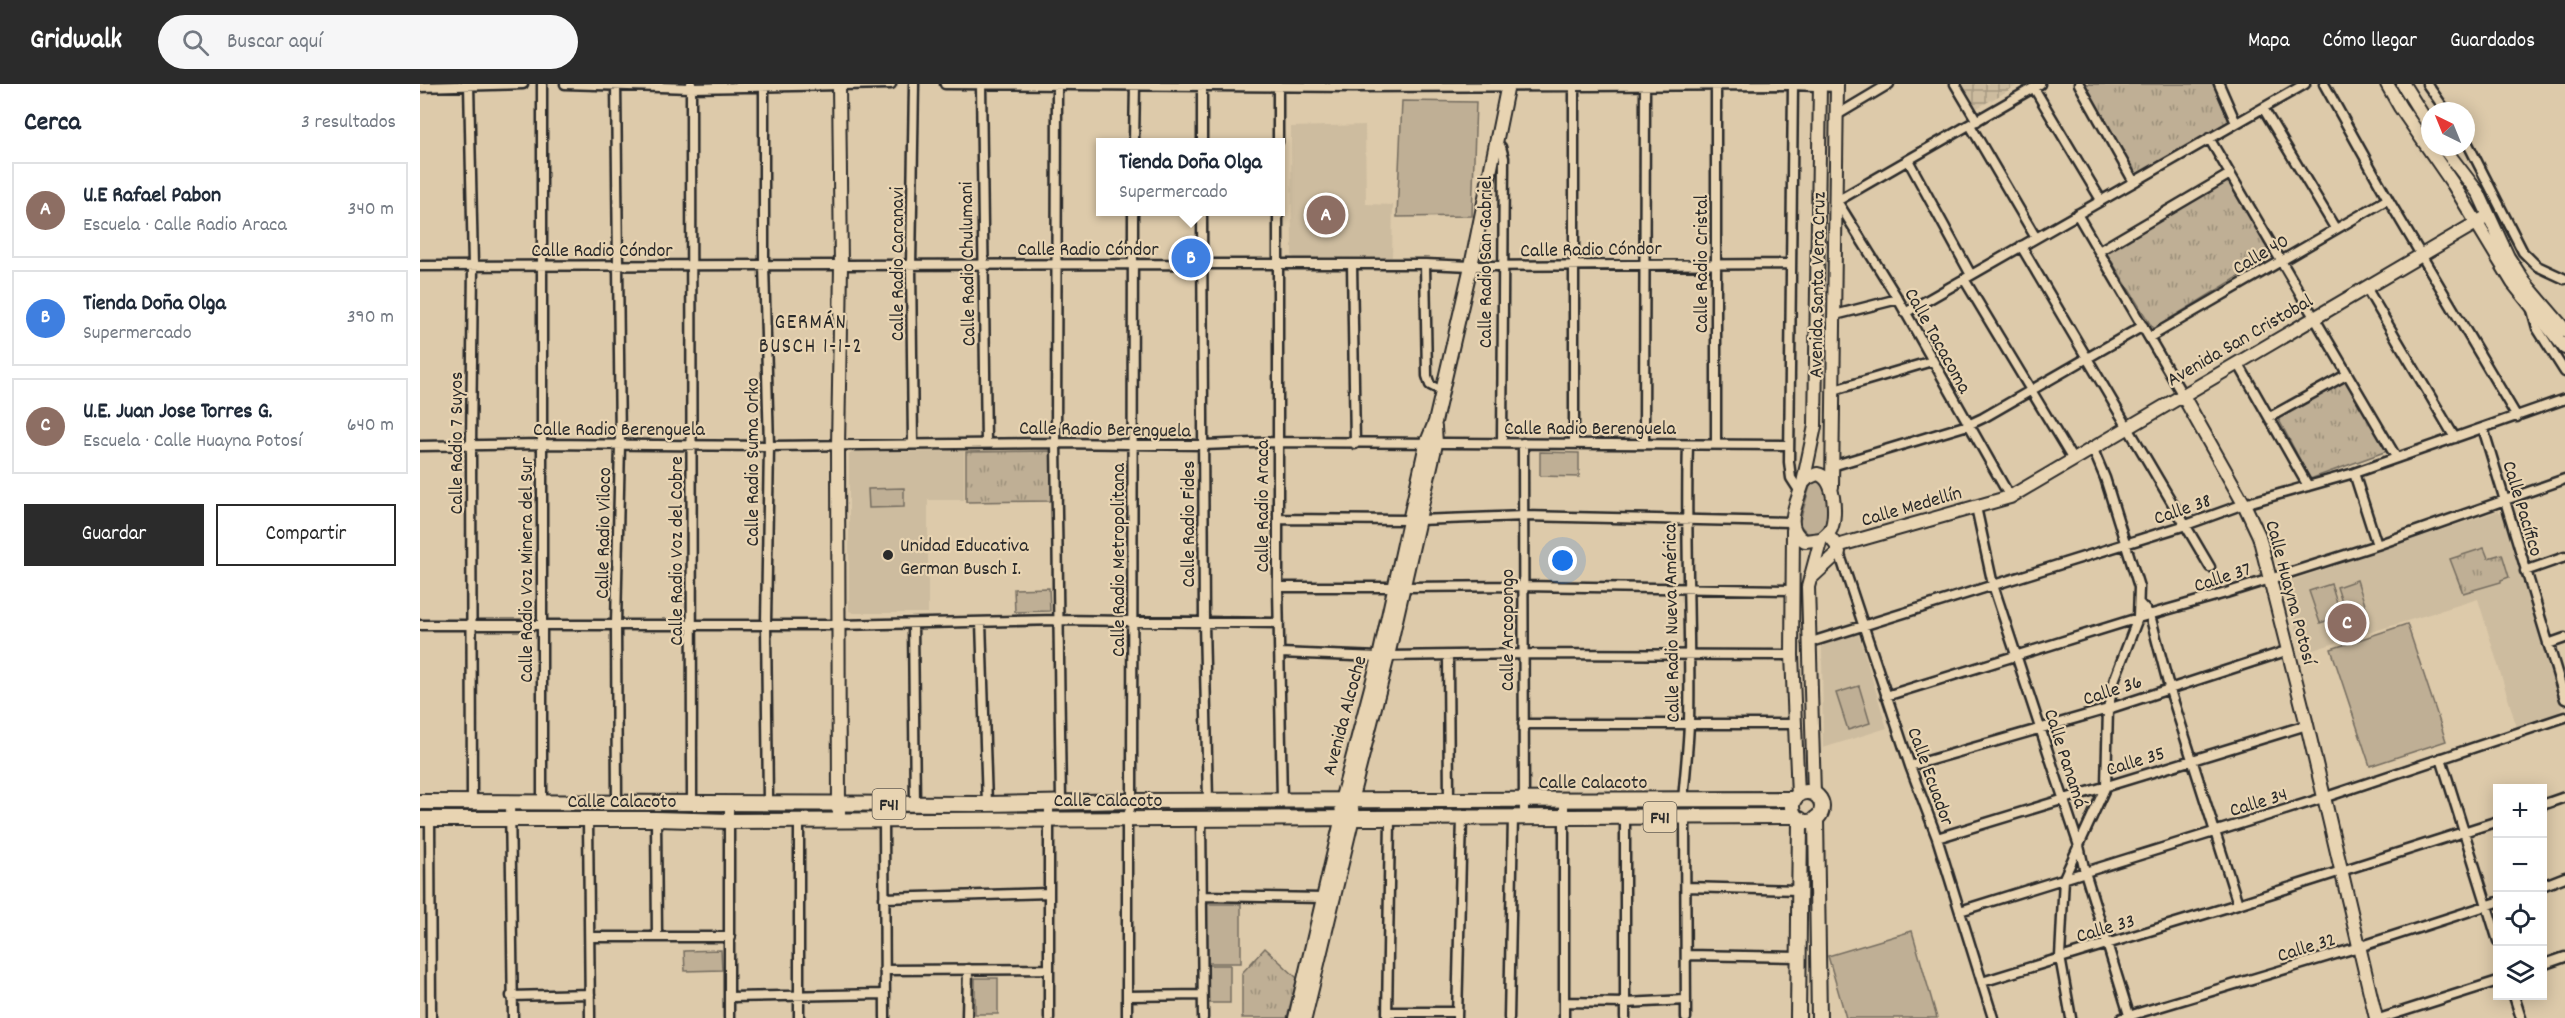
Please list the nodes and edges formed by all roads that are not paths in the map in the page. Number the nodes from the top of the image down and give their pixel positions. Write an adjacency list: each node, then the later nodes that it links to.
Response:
1 (523, 84): 18 (street)
2 (542, 84): 84 (street, Calle Radio Voz Minera del Sur)
3 (565, 84): 19 (street)
4 (891, 84): 20 (street)
5 (914, 84): 87 (street, Calle Radio Caranavi)
6 (945, 84): 21 (street)
7 (1057, 84): 8 (street); 21 (street); 71 (street)
8 (1135, 84): 22 (street); 44 (street)
9 (1793, 84): 30 (street); 31 (street); 77 (street)
10 (1889, 84): 41 (street)
11 (1955, 84): 42 (street)
12 (2079, 84): 53 (street)
13 (2219, 84): 43 (street)
14 (2324, 84): 55 (street)
15 (2387, 84): 63 (street)
16 (2403, 84): 40 (street)
17 (2427, 84): 38 (street)
18 (469, 85): 37 (street); 83 (street, Calle Radio 7 Suyos)
19 (616, 85): 34 (street); 85 (street, Calle Radio Viloco)
20 (839, 85): 35 (street); 86 (street)
21 (981, 85): 88 (street, Calle Radio Chulumani)
22 (1202, 85): 23 (street); 45 (street)
23 (1278, 85): 24 (street); 46 (street)
24 (1353, 85): 25 (street)
25 (1423, 85): 26 (street)
26 (1494, 85): 27 (street)
27 (1508, 85): 28 (street); 48 (street)
28 (1574, 85): 29 (street); 81 (street)
29 (1645, 85): 30 (street); 75 (street)
30 (1716, 85): 76 (street, Calle Radio Cristal)
31 (1820, 85): 32 (street); 148 (street, Avenida Santa Vera Cruz)
32 (1837, 85): 41 (street, Avenida Santa Vera Cruz)
33 (2302, 85): 39 (street)
34 (691, 86): 35 (street); 78 (street, Calle Radio Voz del Cobre)
35 (764, 86): 70 (street, Calle Radio Suma Orko)
36 (2037, 86): 42 (street); 57 (street)
37 (420, 87)
38 (2440, 102)
39 (2263, 108): 43 (street); 64 (street)
40 (2421, 113)
41 (1837, 115): 56 (street, Avenida Santa Vera Cruz)
42 (1973, 123): 51 (street); 65 (street)
43 (2236, 123): 47 (street)
44 (1134, 138)
45 (1202, 138)
46 (1278, 138)
47 (2209, 138): 52 (street); 53 (street)
48 (1495, 142): 89 (street, Avenida Alcoche); 90 (street, Calle Radio San Gabriel)
49 (2451, 156): 54 (street)
50 (2475, 156): 54 (street)
51 (1908, 160): 56 (street); 91 (street)
52 (2230, 174): 67 (street); 69 (street)
53 (2134, 182): 57 (street)
54 (2483, 191): 62 (street); 92 (street)
55 (2388, 200): 64 (street, Calle 40); 68 (street)
56 (1837, 201): 94 (street, Calle Tacacoma); 97 (street, Avenida Santa Vera Cruz)
57 (2101, 201): 58 (street)
58 (2078, 214): 65 (street); 67 (street, Calle Huayna Potosí)
59 (1133, 216): 79 (street, Calle Radio Metropolitana)
60 (1202, 216): 72 (street, Calle Radio Fides)
61 (1278, 216): 80 (street, Calle Radio Araca)
62 (2488, 216): 63 (street, Avenida San Cristobal); 99 (street)
63 (2475, 224): 68 (street, Avenida San Cristobal); 95 (street)
64 (2335, 228): 69 (street, Calle 40)
65 (2036, 238): 66 (street)
66 (2021, 246): 91 (street); 103 (street)
67 (2099, 251): 100 (street, Calle Huayna Potosí)
68 (2422, 256): 93 (street, Avenida San Cristobal); 114 (street)
69 (2280, 261): 98 (street); 101 (street, Calle 40)
70 (764, 264): 78 (street, Calle Radio Cóndor); 86 (street, Calle Radio Cóndor); 139 (street, Calle Radio Suma Orko)
71 (1056, 264): 79 (street, Calle Radio Cóndor); 88 (street, Calle Radio Cóndor); 119 (street)
72 (1202, 264): 79 (street, Calle Radio Cóndor); 80 (street, Calle Radio Cóndor); 135 (street, Calle Radio Fides)
73 (1352, 264): 74 (street, Calle Radio Cóndor); 80 (street, Calle Radio Cóndor); 128 (street)
74 (1425, 264): 89 (street, Calle Radio Cóndor); 109 (street)
75 (1644, 264): 76 (street, Calle Radio Cóndor); 81 (street, Calle Radio Cóndor); 122 (street)
76 (1716, 264): 77 (street, Calle Radio Cóndor); 131 (street, Calle Radio Cristal)
77 (1791, 264): 137 (street)
78 (692, 265): 85 (street, Calle Radio Cóndor); 133 (street, Calle Radio Voz del Cobre)
79 (1132, 265): 134 (street, Calle Radio Metropolitana)
80 (1278, 265): 120 (street, Calle Radio Araca)
81 (1573, 265): 90 (street, Calle Radio Cóndor); 130 (street)
82 (420, 266): 83 (street, Calle Radio Cóndor)
83 (473, 266): 84 (street, Calle Radio Cóndor); 132 (street, Calle Radio 7 Suyos)
84 (540, 266): 85 (street, Calle Radio Cóndor); 125 (street, Calle Radio Voz Minera del Sur)
85 (619, 266): 126 (street, Calle Radio Viloco)
86 (841, 266): 87 (street, Calle Radio Cóndor); 140 (street)
87 (911, 266): 88 (street, Calle Radio Cóndor); 127 (street, Calle Radio Caranavi)
88 (982, 266): 123 (street, Calle Radio Chulumani)
89 (1471, 266): 90 (street, Calle Radio Cóndor); 109 (street, Avenida Alcoche)
90 (1504, 266): 124 (street, Calle Radio San Gabriel)
91 (1968, 277): 96 (street); 110 (street)
92 (2565, 279)
93 (2367, 289): 98 (street, Avenida San Cristobal); 118 (street)
94 (1898, 299): 96 (street, Calle Tacacoma); 97 (street)
95 (2532, 309): 102 (street); 106 (street)
96 (1905, 313): 104 (street, Calle Tacacoma)
97 (1835, 315): 108 (street, Avenida Santa Vera Cruz)
98 (2314, 320): 105 (street, Avenida San Cristobal); 107 (street)
99 (2563, 325)
100 (2143, 326): 101 (street, Calle Huayna Potosí); 103 (street)
101 (2150, 337): 111 (street, Calle Huayna Potosí)
102 (2565, 348)
103 (2085, 357): 110 (street); 116 (street)
104 (1932, 361): 108 (street); 115 (street, Calle Tacacoma)
105 (2238, 363): 111 (street, Avenida San Cristobal); 113 (street)
106 (2565, 372)
107 (2346, 375): 113 (street); 142 (street)
108 (1834, 390): 144 (street, Avenida Santa Vera Cruz)
109 (1442, 391): 129 (street, Avenida Alcoche)
110 (2030, 391): 115 (street); 143 (street)
111 (2182, 394): 116 (street, Avenida San Cristobal); 152 (street, Calle Huayna Potosí)
112 (2565, 399): 114 (street, Calle 38)
113 (2270, 417): 147 (street)
114 (2517, 417): 117 (street, Calle 38)
115 (1968, 425): 144 (street); 150 (street, Calle Tacacoma)
116 (2126, 427): 141 (street, Avenida San Cristobal); 158 (street)
117 (2483, 429): 118 (street, Calle 38); 151 (street, Calle Pacífico)
118 (2455, 438): 142 (street, Calle 38)
119 (1056, 442): 123 (street, Calle Radio Berenguela); 134 (street, Calle Radio Berenguela); 178 (street)
120 (1278, 442): 128 (street, Calle Radio Berenguela); 135 (street, Calle Radio Berenguela); 155 (street, Calle Radio Araca)
121 (1523, 442): 124 (street, Calle Radio Berenguela); 130 (street, Calle Radio Berenguela); 154 (street, Calle Arcopongo)
122 (1644, 442): 130 (street, Calle Radio Berenguela); 136 (street, Calle Radio Berenguela)
123 (986, 443): 127 (street, Calle Radio Berenguela)
124 (1502, 443): 129 (street, Calle Radio Berenguela)
125 (541, 444): 126 (street, Calle Radio Berenguela); 132 (street, Calle Radio Berenguela); 185 (street, Calle Radio Voz Minera del Sur)
126 (620, 444): 133 (street, Calle Radio Berenguela); 190 (street, Calle Radio Viloco)
127 (913, 444): 140 (street, Calle Radio Berenguela)
128 (1355, 444): 129 (street, Calle Radio Berenguela)
129 (1431, 444): 157 (street, Avenida Alcoche)
130 (1574, 444)
131 (1716, 444): 136 (street, Calle Radio Berenguela); 137 (street, Calle Radio Berenguela)
132 (471, 445): 138 (street, Calle Radio Berenguela); 184 (street, Calle Radio 7 Suyos)
133 (692, 445): 139 (street, Calle Radio Berenguela); 186 (street, Calle Radio Voz del Cobre)
134 (1133, 445): 135 (street, Calle Radio Berenguela); 179 (street, Calle Radio Metropolitana)
135 (1204, 445): 182 (street, Calle Radio Fides)
136 (1689, 445): 156 (street, Calle Radio Nueva América)
137 (1789, 445): 148 (street)
138 (420, 446)
139 (769, 446): 140 (street, Calle Radio Berenguela); 181 (street, Calle Radio Suma Orko)
140 (838, 446): 191 (street)
141 (2092, 447): 143 (street, Avenida San Cristobal); 161 (street)
142 (2396, 457): 145 (street, Calle 38)
143 (2073, 460): 150 (street, Avenida San Cristobal)
144 (1832, 466): 149 (street, Avenida Santa Vera Cruz)
145 (2354, 473): 147 (street, Calle 38); 162 (street)
146 (2565, 479): 151 (street, Calle 37)
147 (2308, 486): 152 (street, Calle 38)
148 (1802, 487): 149 (street); 159 (street, Avenida Santa Vera Cruz)
149 (1832, 487): 160 (street, Avenida Santa Vera Cruz)
150 (2010, 497): 153 (street, Calle Medellín)
151 (2504, 501): 162 (street, Calle 37); 166 (street, Calle Pacífico)
152 (2244, 504): 158 (street, Calle 38); 167 (street, Calle Huayna Potosí)
153 (1976, 507): 163 (street, Calle Medellín); 169 (street, Calle Panamá)
154 (1524, 516): 156 (street); 157 (street); 170 (street, Calle Arcopongo)
155 (1278, 519): 157 (street); 171 (street, Calle Radio Araca)
156 (1686, 519): 159 (street); 173 (street, Calle Radio Nueva América)
157 (1414, 520): 172 (street, Avenida Alcoche)
158 (2186, 525): 161 (street, Calle 38); 165 (street)
159 (1792, 526): 160 (street); 174 (street)
160 (1824, 537): 163 (street); 168 (street)
161 (2125, 543): 169 (street, Calle 38); 175 (street)
162 (2377, 545): 167 (street, Calle 37)
163 (1838, 549): 168 (street); 188 (street, Calle Ecuador)
164 (2565, 557): 166 (street)
165 (2210, 567)
166 (2525, 571): 194 (street, Calle Pacífico)
167 (2270, 578): 176 (street, Calle 37); 195 (street, Calle Huayna Potosí)
168 (1809, 580): 193 (street)
169 (1993, 585): 188 (street, Calle 38); 202 (street, Calle Panamá)
170 (1522, 586): 172 (street); 173 (street); 197 (street, Calle Arcopongo)
171 (1278, 587): 172 (street); 183 (street, Calle Radio Araca)
172 (1399, 587): 199 (street, Avenida Alcoche)
173 (1689, 587): 174 (street); 198 (street, Calle Radio Nueva América)
174 (1792, 590): 201 (street)
175 (2140, 604): 176 (street); 177 (street)
176 (2150, 615): 177 (street, Calle 37); 203 (street)
177 (2138, 618): 202 (street, Calle 37); 206 (street)
178 (1058, 620): 179 (street); 180 (street); 234 (street)
179 (1134, 621): 182 (street); 223 (street, Calle Radio Metropolitana)
180 (981, 622): 187 (street); 242 (street)
181 (766, 623): 186 (street); 191 (street); 238 (street, Calle Radio Suma Orko)
182 (1204, 623): 183 (street); 224 (street, Calle Radio Fides)
183 (1279, 623): 196 (street, Calle Radio Araca)
184 (471, 624): 185 (street); 189 (street); 236 (street, Calle Radio 7 Suyos)
185 (542, 624): 190 (street); 231 (street, Calle Radio Voz Minera del Sur)
186 (692, 624): 190 (street); 233 (street, Calle Radio Voz del Cobre)
187 (913, 624): 191 (street); 241 (street)
188 (1862, 624): 193 (street, Calle 38); 204 (street, Calle Ecuador)
189 (420, 625)
190 (616, 625): 232 (street, Calle Radio Viloco)
191 (840, 625): 240 (street)
192 (2565, 638): 194 (street)
193 (1808, 643): 217 (street)
194 (2548, 644): 205 (street, Calle Pacífico)
195 (2289, 650): 203 (street, Calle 36); 211 (street, Calle Huayna Potosí)
196 (1280, 653): 199 (street); 225 (street, Calle Radio Araca)
197 (1522, 654): 198 (street); 200 (street); 208 (street, Calle Arcopongo)
198 (1689, 655): 201 (street); 209 (street, Calle Radio Nueva América)
199 (1384, 656): 200 (street); 226 (street, Avenida Alcoche)
200 (1448, 656): 235 (street)
201 (1792, 656): 210 (street)
202 (2017, 657): 204 (street, Calle 37); 212 (street, Calle Panamá)
203 (2169, 687): 206 (street, Calle 36); 214 (street)
204 (1886, 696): 215 (street, Calle Ecuador)
205 (2565, 699)
206 (2108, 709): 212 (street, Calle 36); 216 (street)
207 (2565, 717): 213 (street, Calle 34)
208 (1523, 724): 209 (street); 227 (street, Calle Arcopongo)
209 (1689, 724): 210 (street); 221 (street, Calle Radio Nueva América)
210 (1795, 724): 218 (street)
211 (2307, 725): 214 (street, Calle 35); 220 (street, Calle Huayna Potosí)
212 (2040, 728): 215 (street, Calle 36); 222 (street, Calle Panamá)
213 (2441, 759): 220 (street, Calle 34); 265 (street)
214 (2192, 760): 216 (street, Calle 35); 264 (street)
215 (1910, 766): 266 (street, Calle Ecuador)
216 (2106, 786): 222 (street, Calle 35); 267 (street)
217 (1814, 794): 218 (main road); 252 (main road)
218 (1796, 797): 221 (main road, Calle Calacoto / F41); 251 (main road)
219 (2565, 797): 239 (street)
220 (2324, 798): 264 (street, Calle 34); 269 (street, Calle Huayna Potosí)
221 (1683, 800): 228 (main road, Calle Calacoto / F41)
222 (2062, 800): 266 (street, Calle 35); 267 (street, Calle Panamá)
223 (1132, 801): 224 (main road, Calle Calacoto / F41); 234 (main road, Calle Calacoto / F41); 260 (street, Calle Radio Metropolitana)
224 (1208, 801): 225 (main road, Calle Calacoto / F41)
225 (1282, 801): 226 (main road, Calle Calacoto / F41)
226 (1346, 801): 235 (main road, Calle Calacoto / F41); 243 (street, Avenida Alcoche)
227 (1524, 801): 228 (main road, Calle Calacoto / F41); 235 (main road, Calle Calacoto / F41); 245 (street, Calle Arcopongo)
228 (1564, 801): 249 (street)
229 (420, 802): 236 (main road, Calle Calacoto / F41)
230 (510, 802): 231 (main road, Calle Calacoto / F41); 236 (main road, Calle Calacoto / F41); 261 (street)
231 (542, 802): 232 (main road, Calle Calacoto / F41)
232 (617, 802): 233 (main road, Calle Calacoto / F41)
233 (692, 802): 237 (main road, Calle Calacoto / F41)
234 (1055, 802): 242 (main road, Calle Calacoto / F41); 257 (street)
235 (1449, 802)
236 (472, 803)
237 (729, 803): 238 (main road, Calle Calacoto / F41); 262 (street)
238 (768, 803): 240 (main road, Calle Calacoto / F41)
239 (2547, 803)
240 (840, 804): 241 (main road, Calle Calacoto / F41); 255 (street)
241 (915, 804): 242 (main road, Calle Calacoto / F41)
242 (987, 804)
243 (1347, 817): 247 (main road, Calle Calacoto / F41); 248 (main road, Calle Calacoto / F41); 278 (street, Avenida Alcoche); 324 (street, Avenida Alcoche)
244 (1462, 817): 245 (main road, Calle Calacoto / F41); 248 (main road, Calle Calacoto / F41); 311 (street)
245 (1519, 817): 249 (main road, Calle Calacoto / F41); 325 (street, Calle Arcopongo)
246 (1685, 817): 250 (main road, Calle Calacoto / F41); 251 (main road, Calle Calacoto / F41); 273 (street)
247 (1201, 818): 260 (main road, Calle Calacoto / F41); 276 (street)
248 (1390, 818): 310 (street)
249 (1564, 818): 250 (main road, Calle Calacoto / F41); 308 (street)
250 (1625, 818): 309 (street)
251 (1798, 818): 252 (main road); 274 (main road)
252 (1816, 818): 330 (main road)
253 (588, 819): 254 (main road, Calle Calacoto / F41); 261 (main road, Calle Calacoto / F41); 284 (street)
254 (656, 819): 262 (main road, Calle Calacoto / F41); 285 (street)
255 (839, 819): 256 (main road, Calle Calacoto / F41); 259 (main road, Calle Calacoto / F41)
256 (884, 819): 257 (main road, Calle Calacoto / F41); 277 (street)
257 (1049, 819): 260 (main road, Calle Calacoto / F41); 275 (street)
258 (425, 820): 261 (main road, Calle Calacoto / F41); 313 (street)
259 (799, 820): 262 (main road, Calle Calacoto / F41); 301 (street)
260 (1127, 820): 304 (street, Calle Radio Metropolitana)
261 (510, 821): 303 (street)
262 (729, 821): 286 (street)
263 (2493, 823): 265 (street)
264 (2214, 831): 268 (street, Calle 34); 280 (street)
265 (2464, 833): 269 (street); 281 (street)
266 (1937, 838): 282 (street, Calle Ecuador)
267 (2079, 846): 268 (street, Calle Panamá); 270 (street)
268 (2085, 872): 270 (street, Calle 34); 287 (street, Calle Panamá)
269 (2341, 872): 280 (street, Calle 33); 288 (street, Calle Huayna Potosí)
270 (2064, 878): 282 (street, Calle 34); 291 (street)
271 (2565, 878): 272 (street)
272 (2547, 883)
273 (1686, 887): 274 (street); 289 (street)
274 (1798, 890): 290 (main road)
275 (1049, 894): 277 (street); 295 (street)
276 (1203, 896): 278 (street); 302 (street)
277 (884, 898): 296 (street)
278 (1325, 898): 323 (street, Avenida Alcoche)
279 (2493, 903): 281 (street, Calle 32)
280 (2238, 904): 287 (street, Calle 33)
281 (2487, 905): 283 (street); 288 (street, Calle 32)
282 (1960, 911): 297 (street, Calle Ecuador)
283 (2493, 925)
284 (590, 937): 285 (street); 299 (street)
285 (657, 937): 286 (street)
286 (730, 937): 305 (street)
287 (2108, 944): 291 (street, Calle 33); 312 (street, Calle Panamá)
288 (2359, 947): 312 (street, Calle 32); 333 (street, Calle Huayna Potosí)
289 (1686, 955): 290 (street); 306 (street)
290 (1798, 957): 329 (main road)
291 (2060, 957): 297 (street, Calle 33); 332 (street)
292 (2565, 957): 293 (street)
293 (2547, 963)
294 (968, 969): 295 (street); 296 (street); 319 (street)
295 (1049, 969): 320 (street)
296 (884, 970): 300 (street)
297 (1982, 982): 331 (street, Calle Ecuador)
298 (2493, 983): 334 (street)
299 (590, 994): 303 (street); 315 (street)
300 (884, 994): 301 (street); 318 (street)
301 (799, 995): 305 (street); 317 (street)
302 (1202, 995): 304 (street); 322 (street)
303 (511, 996): 314 (street)
304 (1127, 996): 321 (street, Calle Radio Metropolitana)
305 (730, 997): 316 (street)
306 (1686, 1000): 309 (street); 328 (street)
307 (2515, 1000): 335 (street)
308 (1564, 1002): 309 (street); 326 (street)
309 (1626, 1003): 327 (street)
310 (1387, 1015): 311 (street)
311 (1457, 1015)
312 (2127, 1017)
313 (431, 1018)
314 (513, 1018)
315 (590, 1018)
316 (729, 1018)
317 (799, 1018)
318 (885, 1018)
319 (967, 1018)
320 (1049, 1018)
321 (1126, 1018)
322 (1203, 1018)
323 (1295, 1018)
324 (1305, 1018)
325 (1509, 1018)
326 (1564, 1018)
327 (1626, 1018)
328 (1686, 1018)
329 (1798, 1018)
330 (1819, 1018)
331 (1993, 1018)
332 (2071, 1018)
333 (2376, 1018)
334 (2382, 1018)
335 (2521, 1018)

